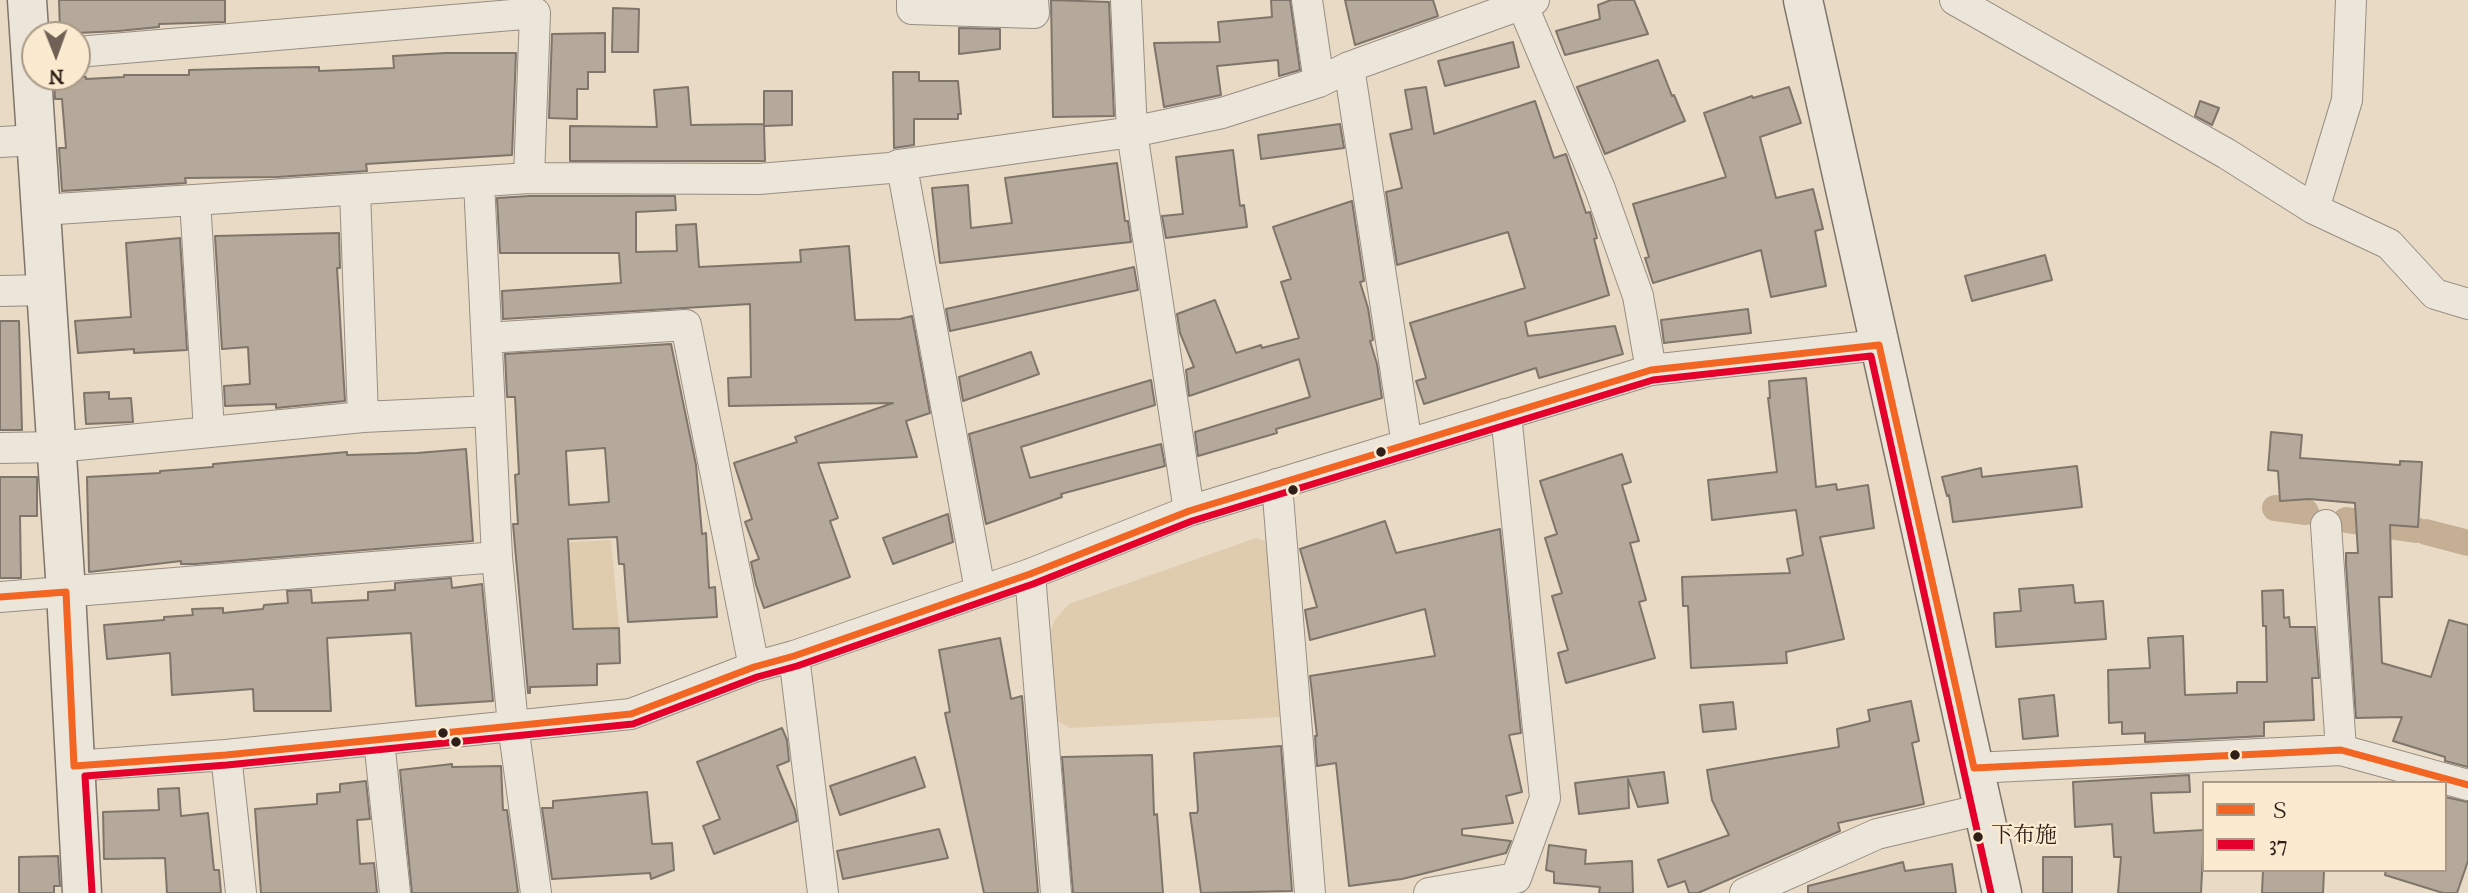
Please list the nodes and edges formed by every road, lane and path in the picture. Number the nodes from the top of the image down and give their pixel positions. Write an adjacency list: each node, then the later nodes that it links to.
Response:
1 (27, 0): 10 (street)
2 (912, 0): 3 (street)
3 (1033, 0)
4 (1126, 0): 15 (street)
5 (1307, 0): 13 (street)
6 (1803, 0): 28 (street)
7 (1955, 0): 22 (street)
8 (2351, 0): 22 (street)
9 (1528, 2): 12 (street); 29 (street)
10 (29, 21)
11 (91, 51): 18 (street)
12 (1349, 67): 13 (street); 34 (street)
13 (1319, 82): 15 (street)
14 (27, 91): 16 (street)
15 (1132, 132): 17 (street); 38 (street)
16 (18, 141): 23 (street)
17 (902, 167): 18 (street); 42 (street)
18 (530, 178): 19 (street)
19 (479, 182): 20 (street); 27 (street)
20 (355, 190): 21 (street); 32 (street)
21 (195, 200): 23 (street); 33 (street)
22 (2314, 209): 26 (street)
23 (41, 210): 24 (street)
24 (46, 290): 25 (street); 35 (street)
25 (0, 291)
26 (2468, 304)
27 (487, 338): 30 (street); 46 (street)
28 (1879, 345): 29 (street); 52 (street)
29 (1651, 370): 31 (street)
30 (490, 411): 32 (street); 40 (street)
31 (1506, 414): 34 (street); 55 (street)
32 (363, 417): 33 (street)
33 (209, 430): 35 (street)
34 (1407, 445): 37 (street)
35 (57, 447): 36 (street); 43 (street)
36 (0, 448)
37 (1277, 484): 38 (street); 62 (street)
38 (1189, 510): 41 (street)
39 (2326, 525): 49 (street)
40 (497, 557): 43 (street); 47 (street)
41 (1030, 574): 42 (street); 61 (street)
42 (980, 590): 45 (street)
43 (66, 592): 44 (street); 51 (street)
44 (0, 597)
45 (794, 656): 46 (street); 60 (street)
46 (754, 667): 47 (street)
47 (513, 725): 48 (street); 59 (street)
48 (379, 740): 50 (street); 58 (street)
49 (2341, 750): 52 (street); 53 (street)
50 (226, 755): 51 (street); 57 (street)
51 (74, 766): 56 (street)
52 (1974, 768): 54 (street)
53 (2468, 785)
54 (1983, 809): 64 (street); 65 (street)
55 (1518, 886): 63 (street)
56 (82, 893)
57 (242, 893)
58 (395, 893)
59 (536, 893)
60 (823, 893)
61 (1056, 893)
62 (1310, 893)
63 (1429, 893)
64 (1745, 893)
65 (2002, 893)

